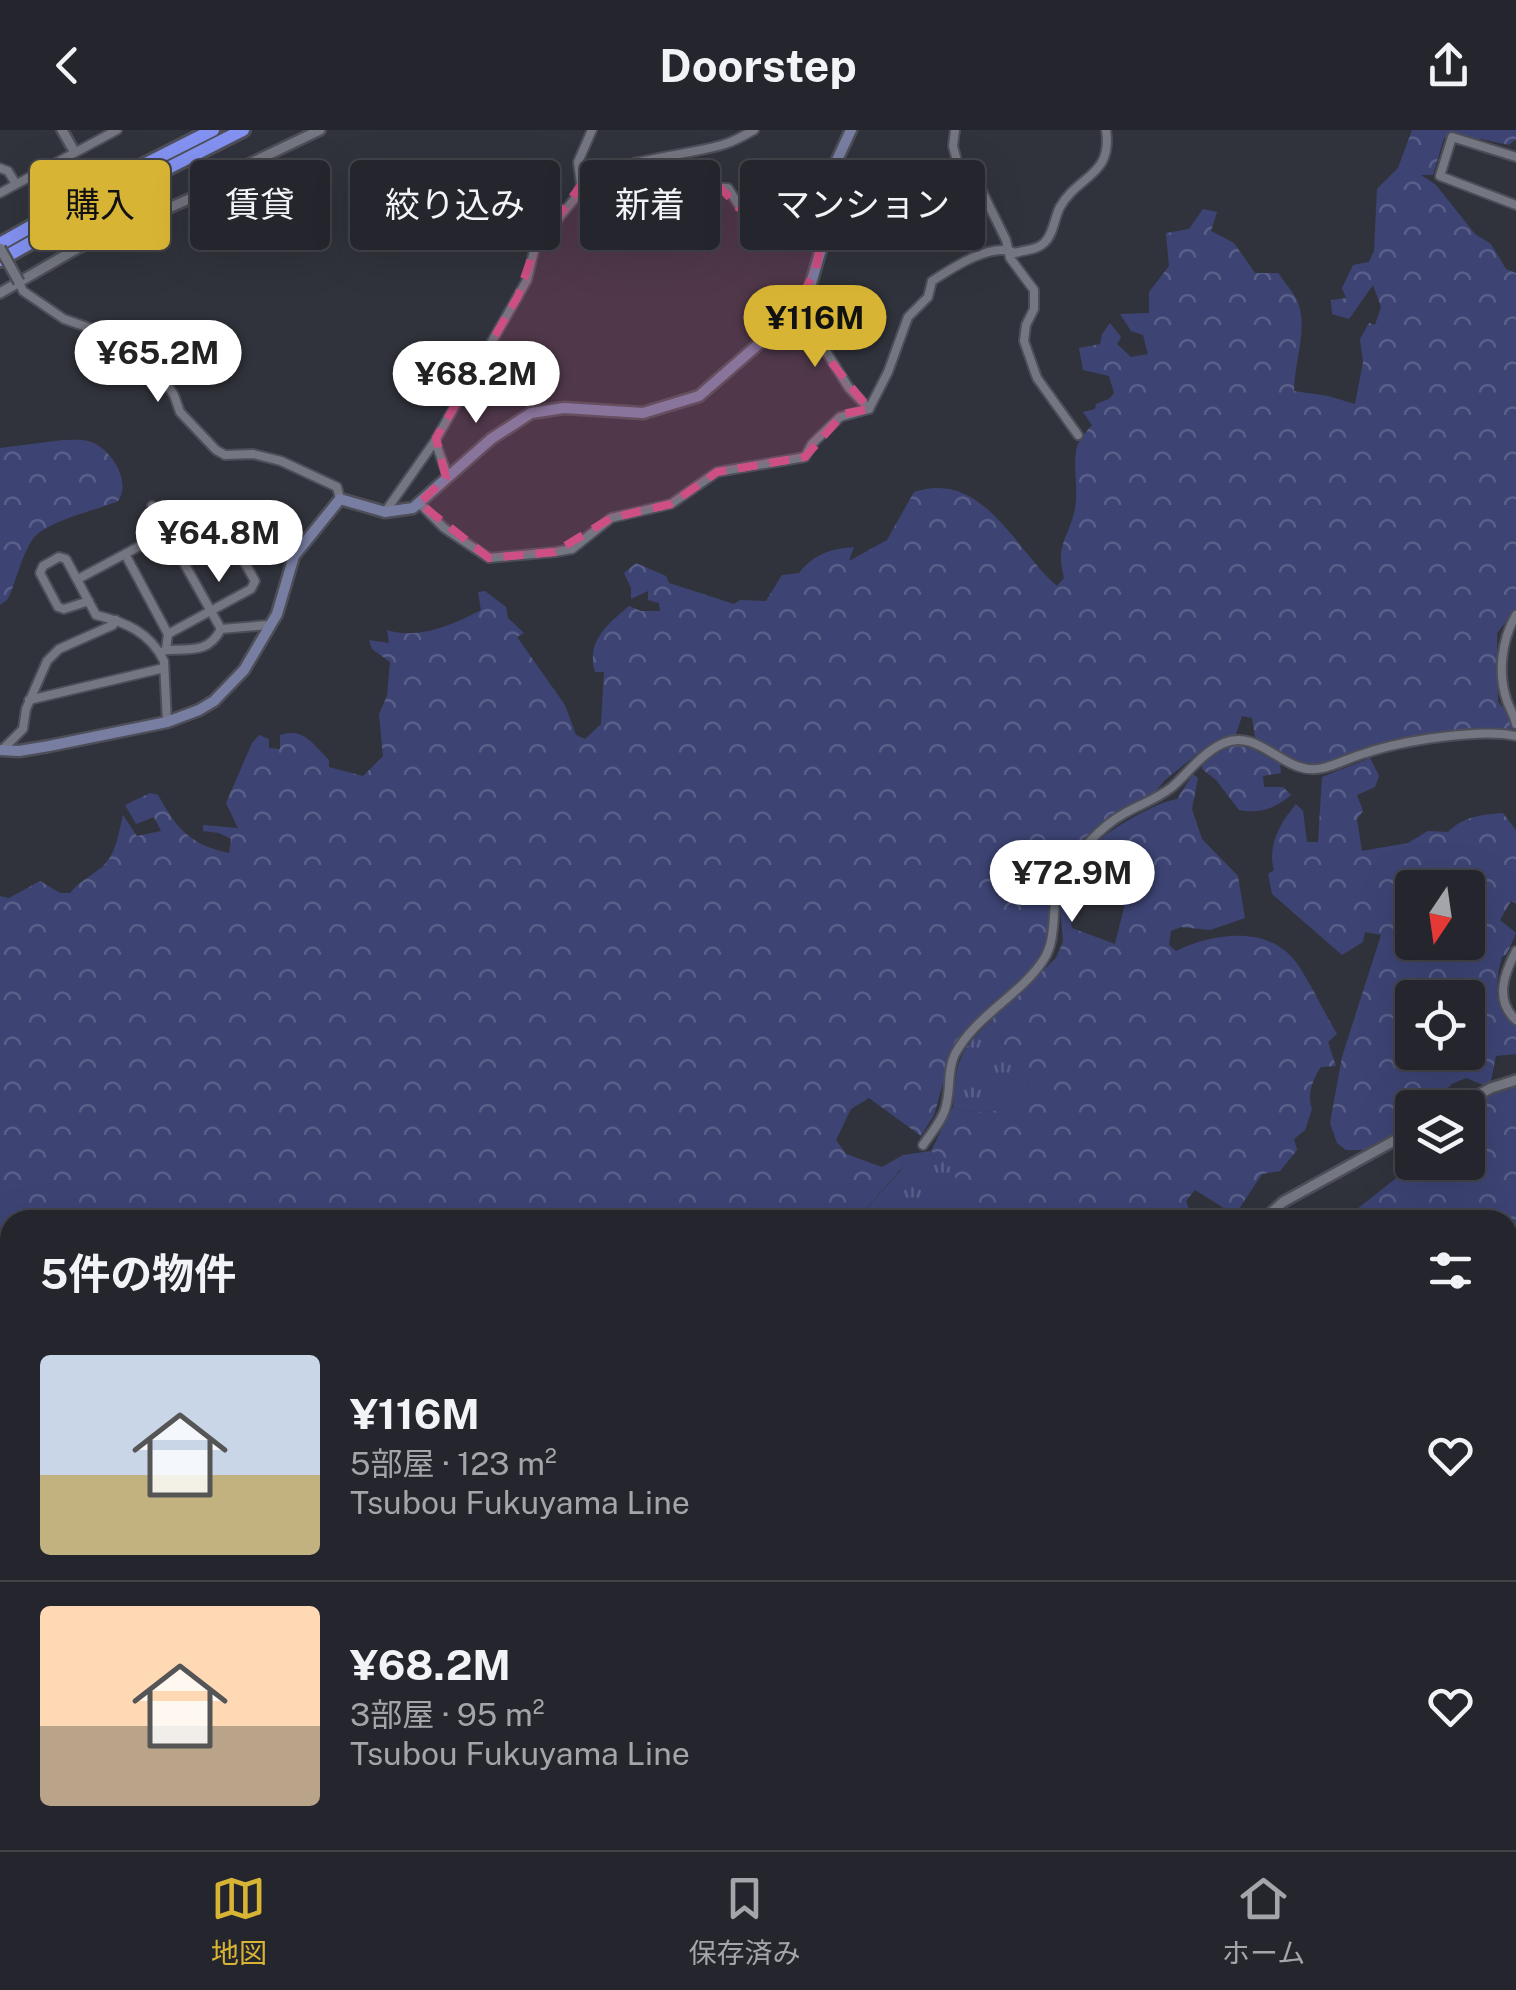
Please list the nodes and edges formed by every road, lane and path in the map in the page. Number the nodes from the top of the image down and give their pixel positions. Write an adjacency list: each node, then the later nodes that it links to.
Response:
1 (62, 130): 11 (street)
2 (117, 130): 11 (street)
3 (212, 130): 23 (highway)
4 (243, 130): 26 (highway)
5 (320, 130): 27 (street)
6 (592, 130): 16 (street)
7 (754, 130): 13 (street)
8 (851, 130): 14 (main road)
9 (955, 130): 24 (street)
10 (1106, 130): 24 (street)
11 (74, 151): 17 (street)
12 (1516, 157): 21 (street)
13 (653, 160)
14 (837, 160)
15 (0, 168): 17 (street)
16 (580, 177)
17 (16, 184): 20 (street)
18 (720, 186): 22 (street)
19 (580, 187): 32 (street)
20 (0, 193)
21 (1516, 205)
22 (740, 207)
23 (0, 246): 27 (street, bridge)
24 (1008, 249): 30 (street); 31 (street)
25 (819, 250): 29 (main road)
26 (0, 260)
27 (19, 282): 28 (street); 34 (street)
28 (0, 294)
29 (798, 305): 30 (street); 33 (main road)
30 (869, 409): 35 (street)
31 (1078, 435)
32 (434, 442): 33 (street); 37 (street)
33 (448, 477): 35 (main road)
34 (340, 500): 37 (main road); 46 (main road)
35 (419, 503): 37 (main road)
36 (152, 506): 38 (street)
37 (385, 512)
38 (166, 532): 39 (street); 40 (street)
39 (125, 554): 41 (street); 48 (street)
40 (184, 562): 43 (street); 43 (street)
41 (78, 580): 42 (street); 42 (street)
42 (89, 602): 45 (street)
43 (211, 612): 47 (street); 48 (street)
44 (1516, 615): 53 (street)
45 (116, 620): 49 (street); 51 (street)
46 (268, 625): 47 (street); 52 (main road)
47 (221, 629): 49 (street)
48 (168, 634): 49 (street)
49 (163, 652): 50 (street)
50 (164, 668): 51 (street); 52 (street)
51 (29, 700): 55 (street)
52 (167, 722): 55 (main road)
53 (1516, 724)
54 (1516, 736): 61 (street)
55 (1, 750)
56 (1516, 951): 57 (street)
57 (1516, 1020)
58 (1516, 1080): 59 (street)
59 (1485, 1091)
60 (1395, 1140): 62 (street)
61 (922, 1145)
62 (1275, 1210)

